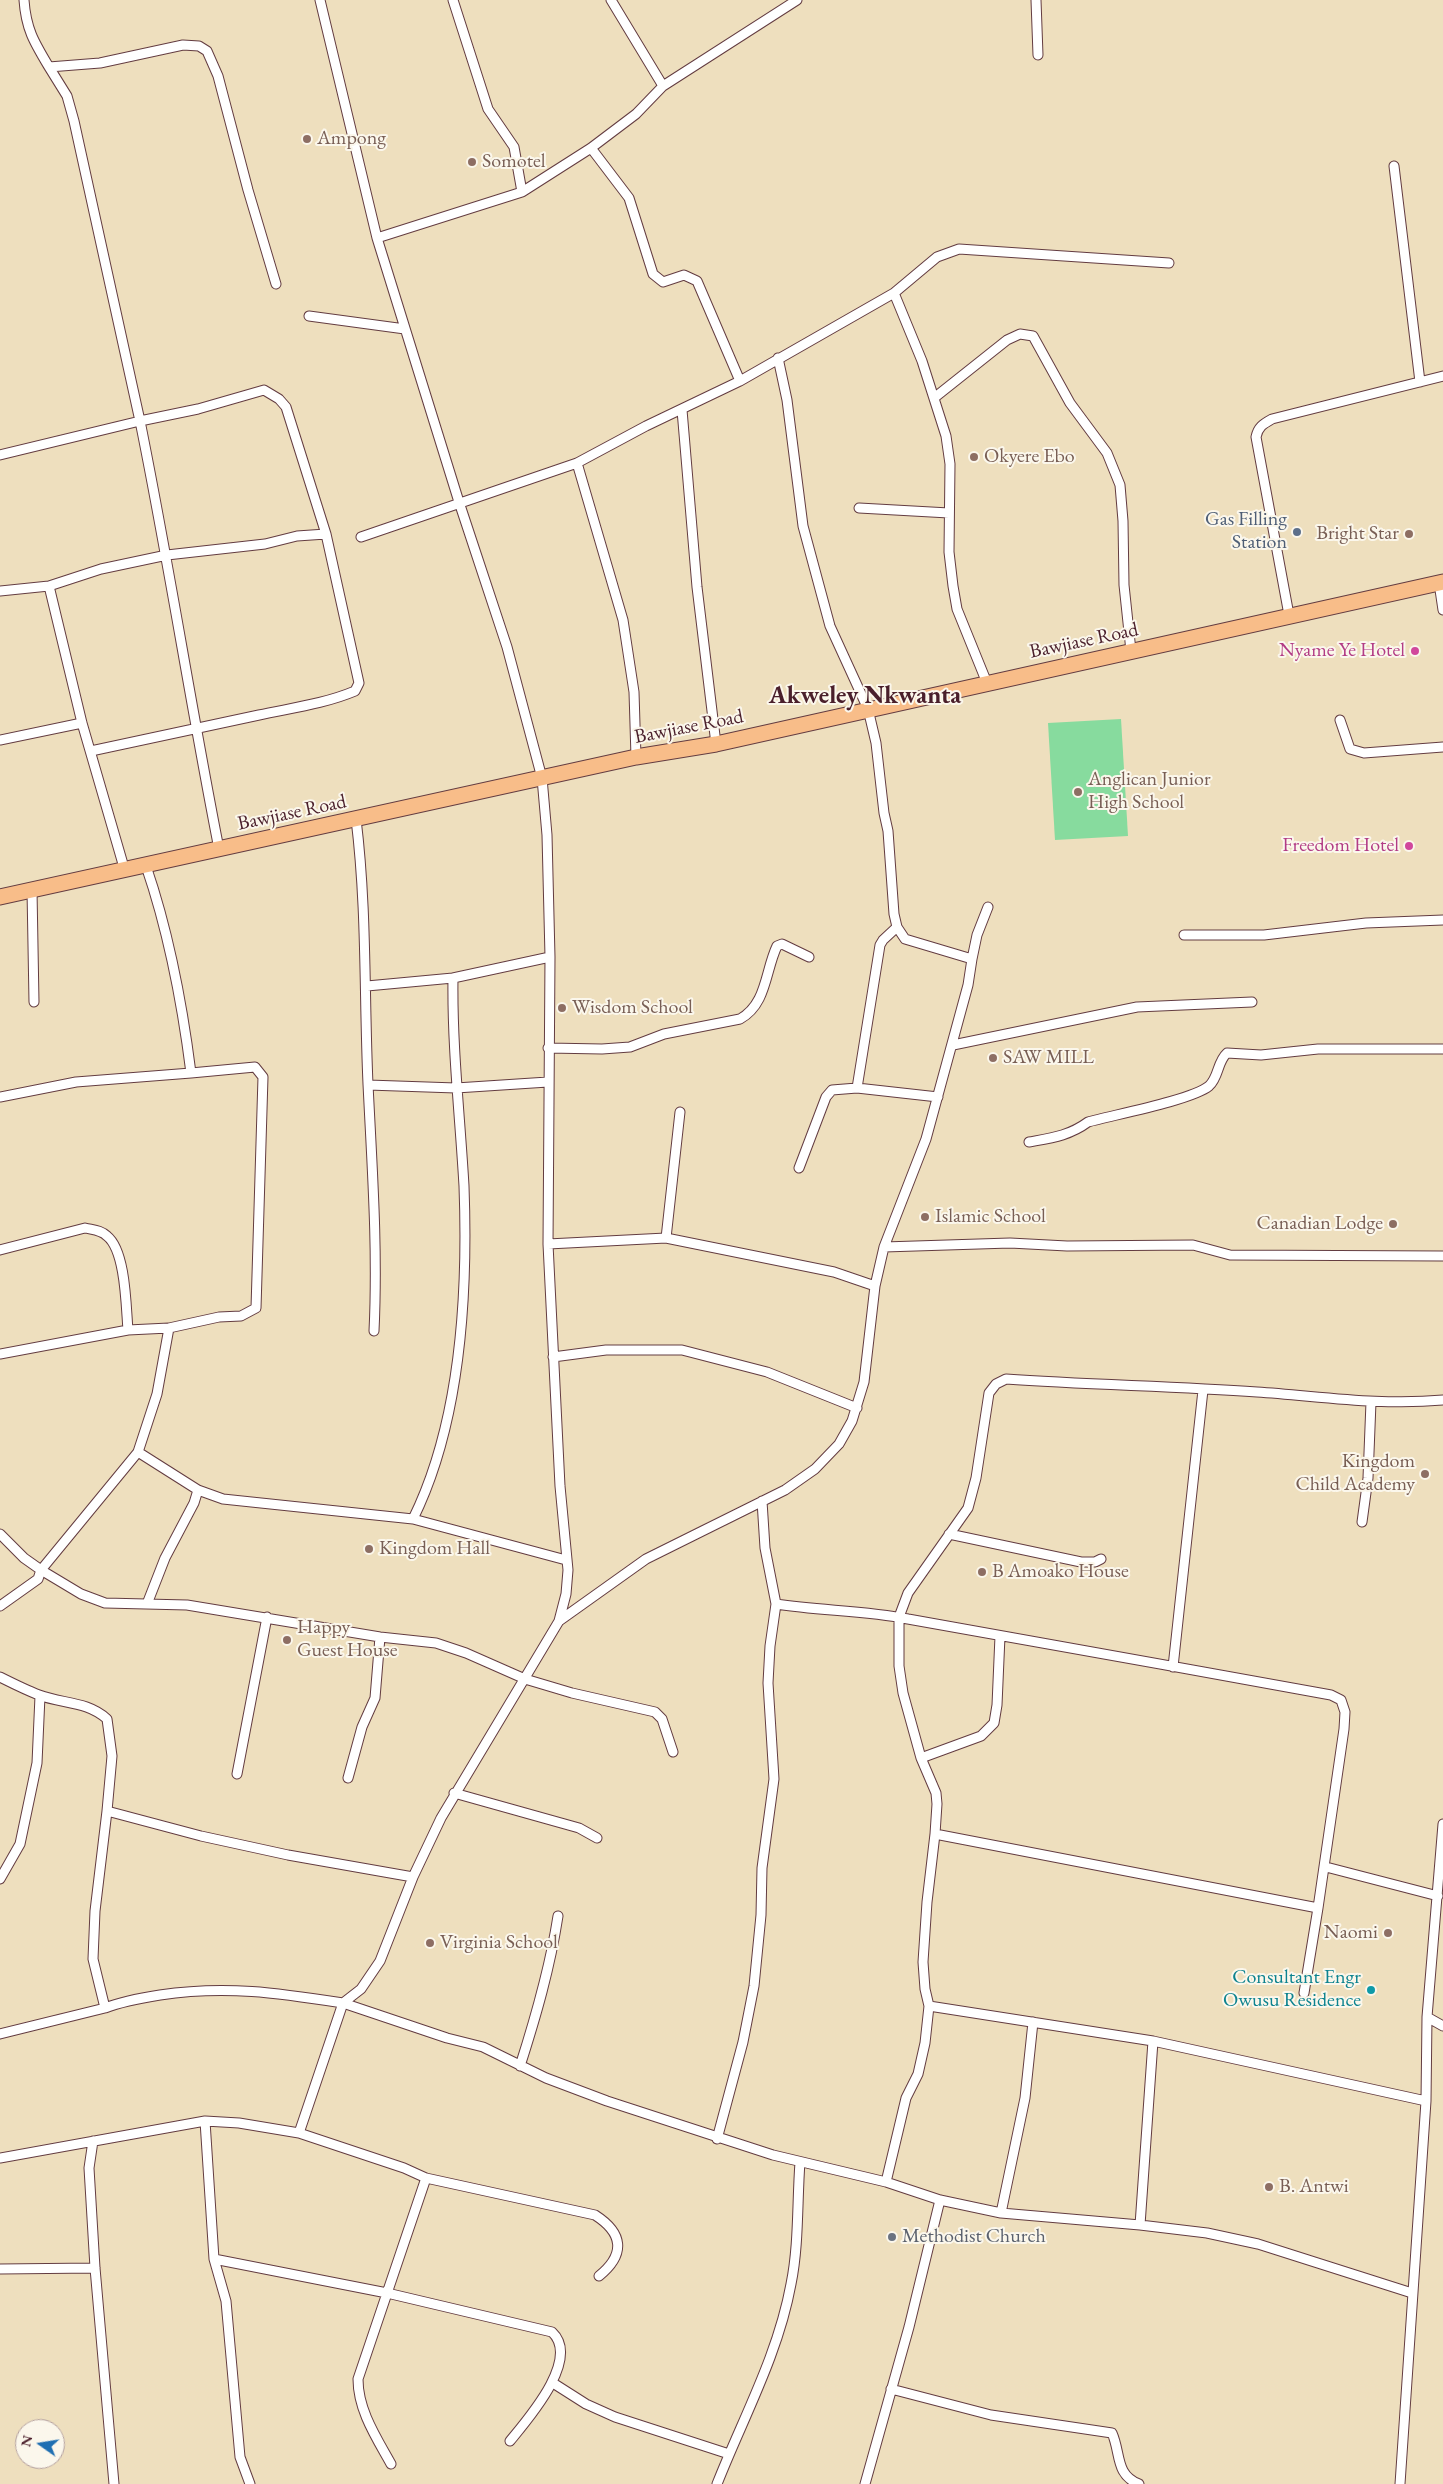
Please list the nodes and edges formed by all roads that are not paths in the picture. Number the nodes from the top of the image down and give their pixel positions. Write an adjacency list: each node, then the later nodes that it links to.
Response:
1 (24, 0): 8 (street)
2 (320, 0): 13 (street)
3 (453, 0): 12 (street)
4 (611, 0): 9 (street)
5 (797, 0): 9 (street)
6 (1036, 0): 7 (street)
7 (1038, 55)
8 (49, 67): 15 (street); 25 (street)
9 (663, 86): 10 (street)
10 (591, 148): 12 (street); 21 (street)
11 (1394, 166): 22 (street)
12 (522, 192): 13 (street)
13 (377, 238): 18 (street)
14 (1169, 263): 16 (street)
15 (276, 284)
16 (894, 293): 19 (street); 23 (street)
17 (309, 316): 18 (street)
18 (405, 329): 28 (street)
19 (778, 358): 21 (street); 41 (street)
20 (1443, 376): 22 (street)
21 (740, 381): 24 (street)
22 (1420, 382): 38 (street)
23 (934, 398): 30 (street); 39 (street)
24 (682, 410): 27 (street); 46 (street)
25 (140, 421): 26 (street); 31 (street); 33 (street)
26 (0, 455)
27 (577, 463): 28 (street); 49 (street)
28 (459, 502): 32 (street); 50 (street)
29 (859, 508): 30 (street)
30 (949, 513): 40 (street)
31 (326, 534): 33 (street); 44 (street)
32 (362, 537)
33 (167, 554): 35 (street); 44 (street)
34 (1441, 582): 37 (street); 38 (main road, Bawjiase Road)
35 (49, 586): 36 (street); 43 (street)
36 (0, 591)
37 (1443, 610)
38 (1288, 615): 39 (main road, Bawjiase Road)
39 (1131, 652): 40 (main road, Bawjiase Road)
40 (987, 683): 41 (main road, Bawjiase Road)
41 (868, 709): 46 (main road, Bawjiase Road); 59 (street)
42 (1340, 720): 47 (street)
43 (82, 723): 45 (street); 48 (street)
44 (195, 729): 48 (street); 52 (street)
45 (0, 740)
46 (716, 744): 49 (main road, Bawjiase Road)
47 (1443, 747)
48 (91, 752): 54 (street)
49 (636, 757): 50 (main road, Bawjiase Road)
50 (542, 778): 51 (main road, Bawjiase Road); 61 (street)
51 (356, 819): 52 (main road, Bawjiase Road); 65 (street)
52 (219, 849): 53 (main road, Bawjiase Road)
53 (146, 866): 54 (main road, Bawjiase Road); 71 (street)
54 (125, 871): 55 (main road, Bawjiase Road)
55 (32, 890): 56 (main road, Bawjiase Road); 66 (street)
56 (0, 897)
57 (988, 907): 63 (street)
58 (1443, 920): 60 (street)
59 (897, 927): 63 (street); 75 (street)
60 (1184, 935)
61 (550, 957): 64 (street); 69 (street)
62 (808, 957): 69 (street)
63 (972, 959): 68 (street)
64 (453, 978): 65 (street); 74 (street)
65 (366, 986): 73 (street)
66 (34, 1002)
67 (1252, 1002): 68 (street)
68 (953, 1045): 76 (street)
69 (548, 1048): 72 (street)
70 (1443, 1048): 79 (street)
71 (191, 1073): 77 (street); 87 (street)
72 (548, 1082): 74 (street); 82 (street)
73 (368, 1085): 74 (street); 89 (street)
74 (456, 1088): 99 (street)
75 (857, 1088): 76 (street); 80 (street)
76 (938, 1096): 83 (street)
77 (0, 1097)
78 (680, 1112): 81 (street)
79 (1028, 1142)
80 (798, 1168)
81 (666, 1238): 82 (street); 86 (street)
82 (548, 1244): 91 (street)
83 (884, 1247): 85 (street); 86 (street)
84 (0, 1250): 88 (street)
85 (1443, 1256)
86 (875, 1286): 95 (street)
87 (169, 1328): 88 (street); 96 (street)
88 (128, 1330): 90 (street)
89 (374, 1331)
90 (0, 1354)
91 (553, 1357): 95 (street); 104 (street)
92 (1203, 1390): 94 (street); 102 (street); 114 (street)
93 (1443, 1400): 94 (street)
94 (1371, 1402): 100 (street)
95 (857, 1408): 98 (street)
96 (138, 1452): 97 (street); 105 (street)
97 (198, 1490): 99 (street); 106 (street)
98 (762, 1501): 107 (street); 111 (street)
99 (413, 1519): 104 (street)
100 (1362, 1522)
101 (0, 1534): 105 (street)
102 (948, 1534): 103 (street); 110 (street)
103 (1101, 1559)
104 (566, 1560): 111 (street)
105 (41, 1570): 106 (street); 108 (street)
106 (147, 1604): 109 (street)
107 (776, 1604): 110 (street); 147 (street)
108 (0, 1606)
109 (267, 1617): 113 (street); 120 (street)
110 (899, 1617): 112 (street); 119 (street)
111 (559, 1621): 116 (street)
112 (1000, 1636): 114 (street); 119 (street)
113 (380, 1637): 116 (street); 121 (street)
114 (1173, 1667): 128 (street)
115 (0, 1677): 117 (street)
116 (525, 1679): 118 (street); 122 (street)
117 (40, 1696): 123 (street); 130 (street)
118 (674, 1752)
119 (921, 1758): 125 (street)
120 (237, 1774)
121 (348, 1778)
122 (454, 1793): 126 (street); 129 (street)
123 (107, 1811): 129 (street); 137 (street)
124 (1443, 1824): 127 (street)
125 (935, 1834): 132 (street); 136 (street)
126 (597, 1838)
127 (1442, 1846): 131 (street)
128 (1326, 1867): 131 (street); 132 (street)
129 (413, 1877): 135 (street)
130 (0, 1879)
131 (1438, 1896): 138 (street)
132 (1318, 1908): 134 (street)
133 (558, 1916): 143 (street)
134 (1304, 1993)
135 (343, 2003): 137 (street); 143 (street); 146 (street)
136 (929, 2006): 139 (street); 152 (street)
137 (105, 2008): 141 (street)
138 (1427, 2017): 140 (street); 144 (street)
139 (1033, 2022): 142 (street); 154 (street)
140 (1443, 2026)
141 (0, 2034)
142 (1153, 2041): 144 (street); 155 (street)
143 (520, 2066): 147 (street)
144 (1426, 2101): 161 (street)
145 (205, 2121): 146 (street); 148 (street); 156 (street)
146 (299, 2133): 151 (street)
147 (717, 2138): 150 (street)
148 (93, 2141): 149 (street); 157 (street)
149 (0, 2158)
150 (800, 2162): 152 (street); 165 (street)
151 (426, 2178): 159 (street); 160 (street)
152 (886, 2182): 153 (street)
153 (940, 2200): 154 (street); 163 (street)
154 (1001, 2213): 155 (street)
155 (1140, 2225): 161 (street)
156 (214, 2258): 160 (street); 169 (street)
157 (95, 2268): 158 (street); 168 (street)
158 (0, 2269)
159 (599, 2276)
160 (387, 2293): 162 (street); 166 (street)
161 (1412, 2293): 167 (street)
162 (554, 2383): 164 (street); 165 (street)
163 (890, 2389): 171 (street); 172 (street)
164 (510, 2441)
165 (729, 2454): 170 (street)
166 (391, 2464)
167 (1402, 2483)
168 (114, 2484)
169 (250, 2484)
170 (716, 2484)
171 (865, 2484)
172 (1139, 2484)

